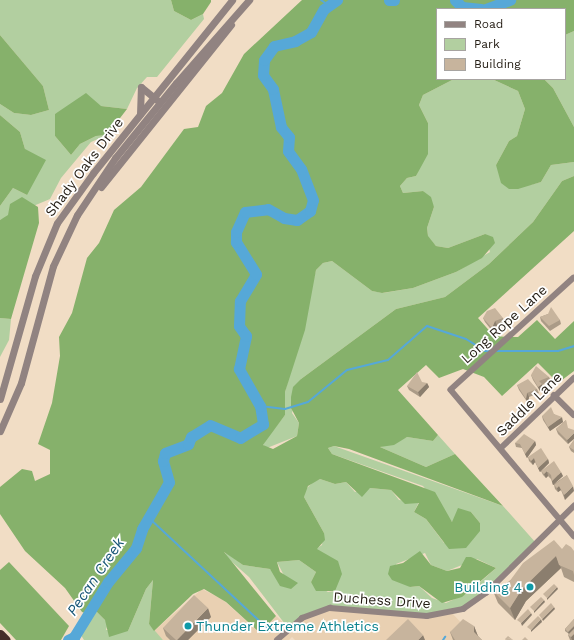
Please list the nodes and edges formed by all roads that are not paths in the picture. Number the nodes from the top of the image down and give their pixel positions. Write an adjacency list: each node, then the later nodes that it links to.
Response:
1 (232, 0): 4 (street, Shady Oaks Drive)
2 (249, 0): 3 (street, Shady Oaks Drive)
3 (244, 7): 4 (street, Shady Oaks Drive); 6 (street, Shady Oaks Drive)
4 (157, 100): 5 (street, Shady Oaks Drive); 5 (street); 6 (street, Shady Oaks Drive)
5 (140, 115): 10 (street, Shady Oaks Drive)
6 (69, 231): 12 (street, Shady Oaks Drive)
7 (574, 278): 13 (street, Long Rope Lane)
8 (574, 378): 9 (street, Saddle Lane)
9 (554, 394): 11 (street); 13 (street, Saddle Lane)
10 (0, 399)
11 (574, 415)
12 (0, 430)
13 (501, 448): 15 (street)
14 (574, 506): 15 (street, Duchess Drive)
15 (559, 521): 16 (street); 19 (street, Duchess Drive)
16 (574, 536)
17 (0, 634): 18 (highway)
18 (6, 640)
19 (277, 640)

